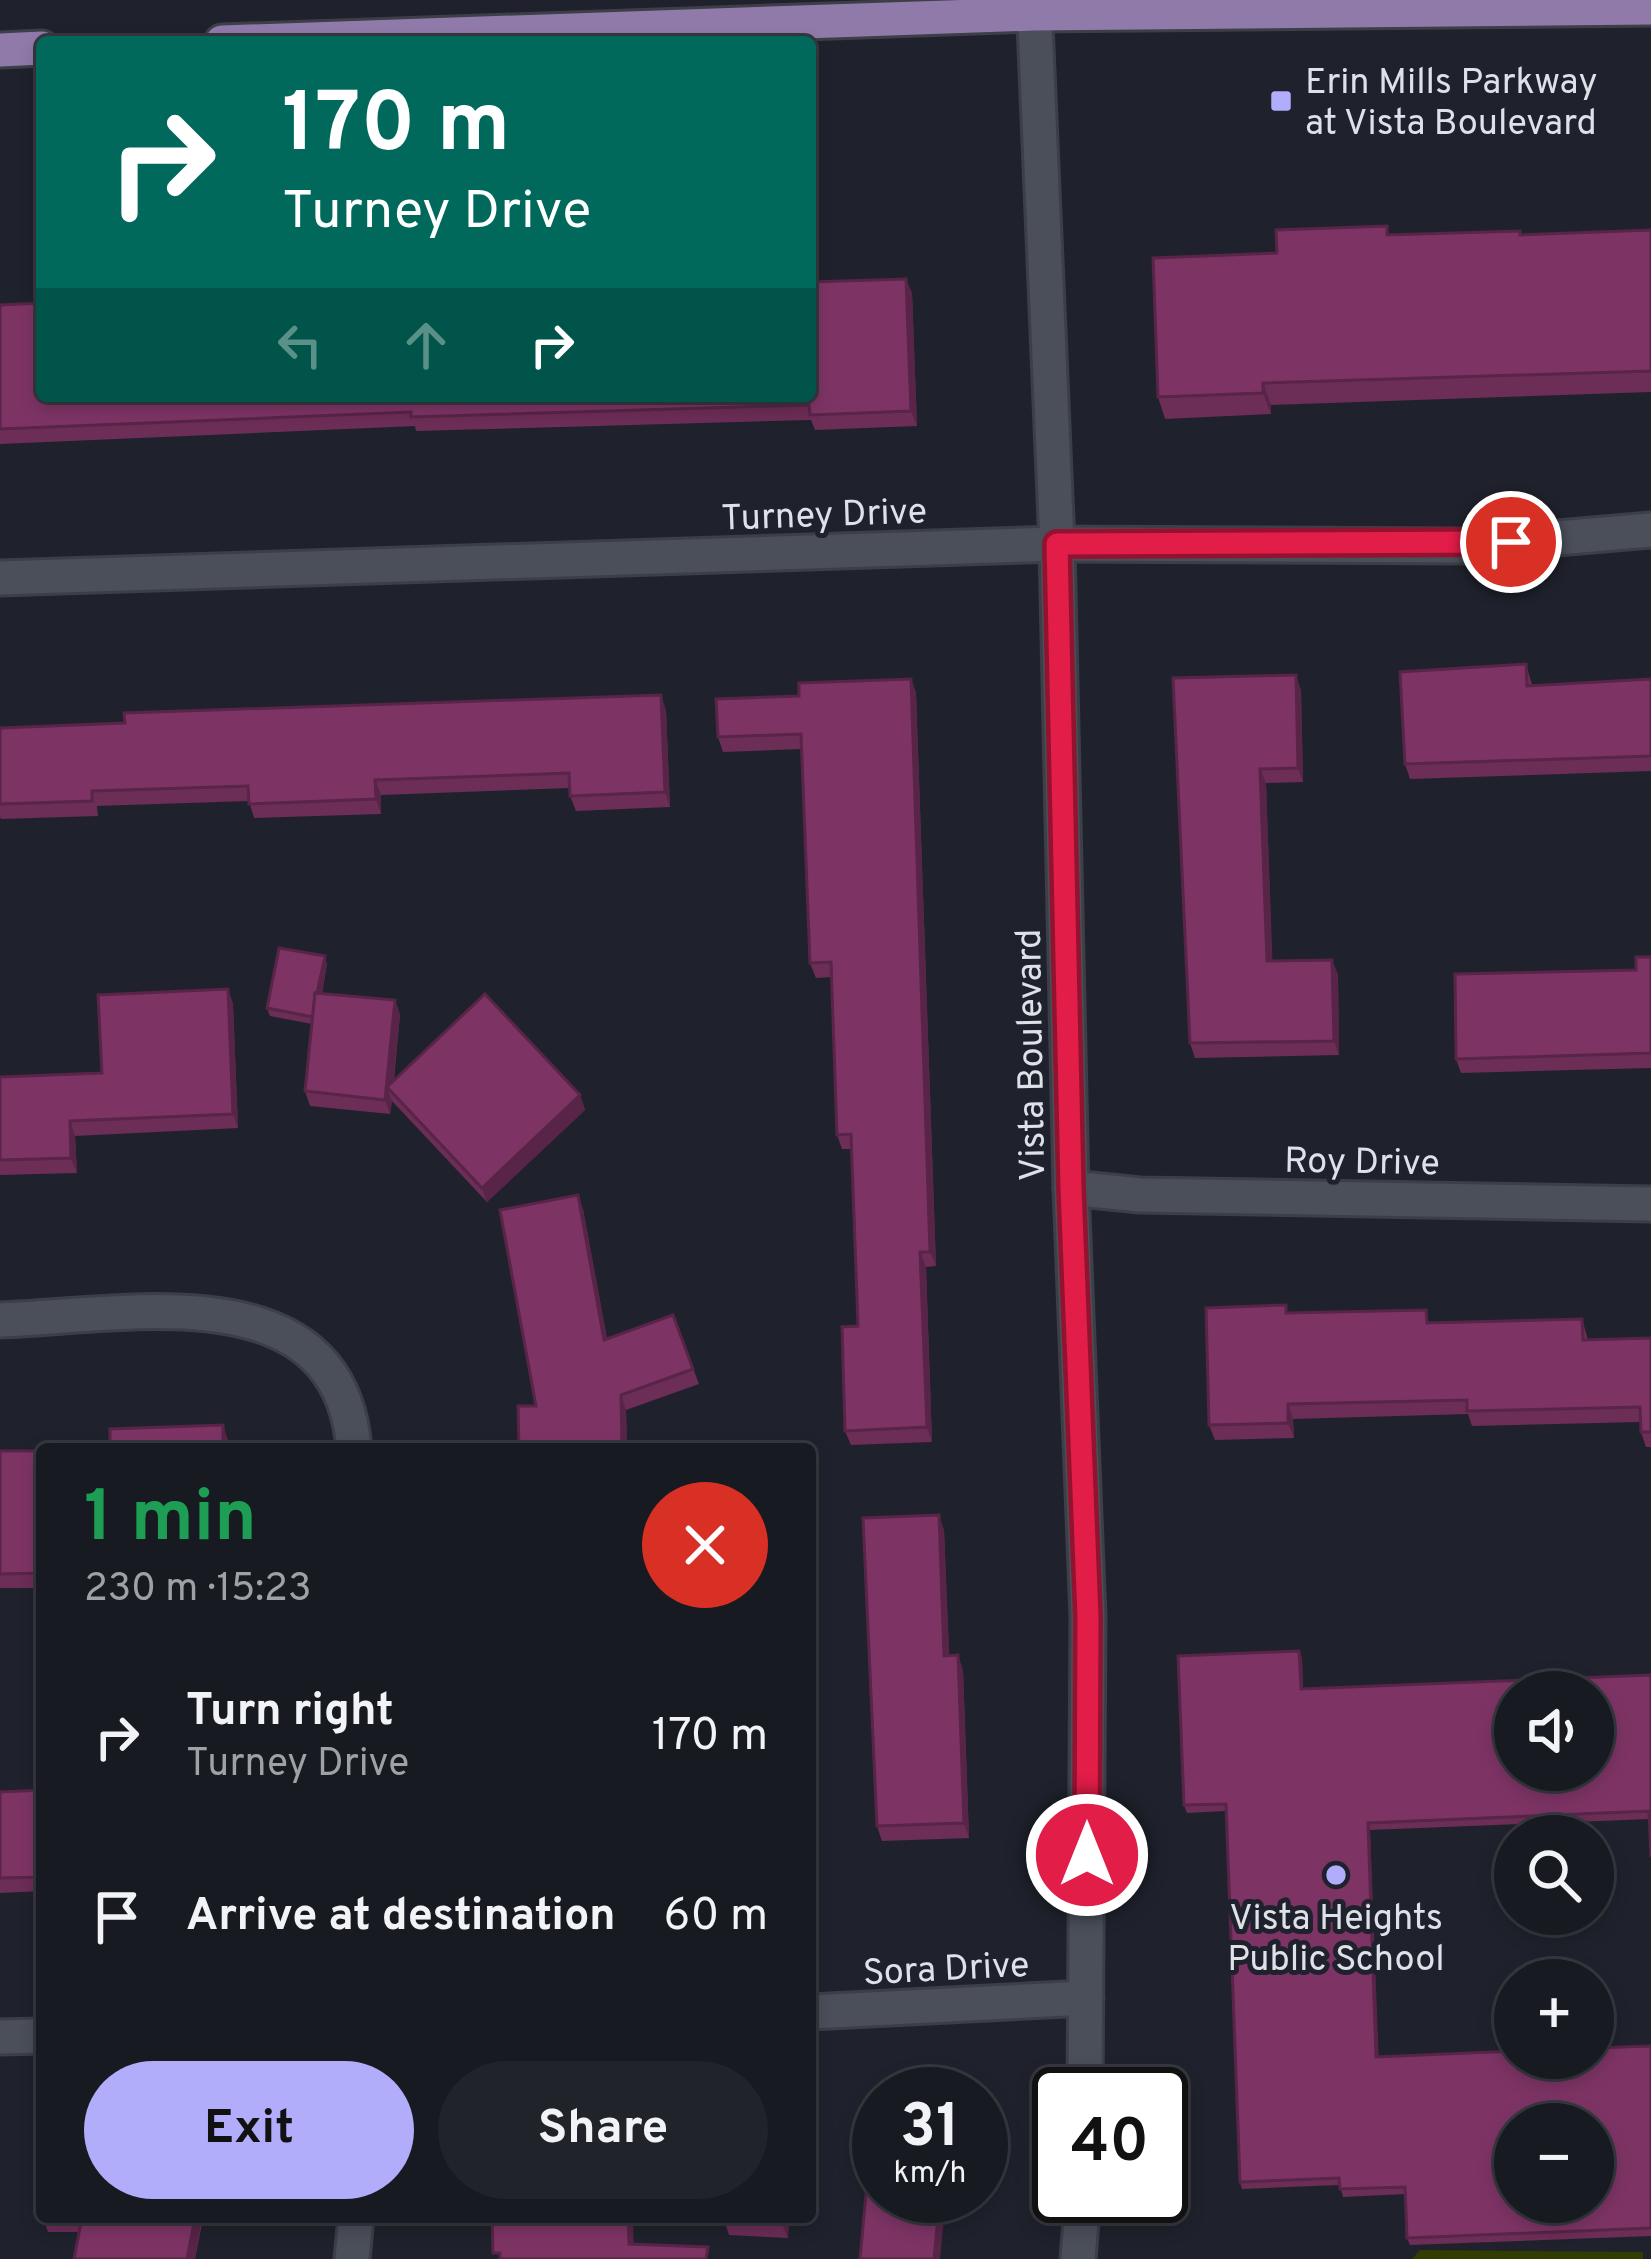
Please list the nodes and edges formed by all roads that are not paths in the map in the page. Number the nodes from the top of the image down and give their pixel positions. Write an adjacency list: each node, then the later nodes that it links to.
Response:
1 (1034, 7): 2 (main road); 3 (main road); 7 (street, Vista Boulevard)
2 (1651, 8)
3 (361, 36)
4 (36, 48): 5 (main road)
5 (0, 50)
6 (1651, 530): 7 (street, Turney Drive)
7 (1057, 544): 8 (street, Turney Drive); 9 (street, Vista Boulevard)
8 (0, 578)
9 (1071, 1188): 10 (street, Roy Drive); 13 (street, Vista Boulevard)
10 (1651, 1204)
11 (0, 1319): 12 (street)
12 (353, 1443)
13 (1086, 1998): 14 (street, Sora Drive); 17 (street, Vista Boulevard)
14 (816, 2012)
15 (36, 2036): 16 (street)
16 (0, 2038)
17 (1085, 2067)
18 (355, 2223): 20 (street)
19 (1081, 2223): 21 (street)
20 (352, 2259)
21 (1078, 2259)

